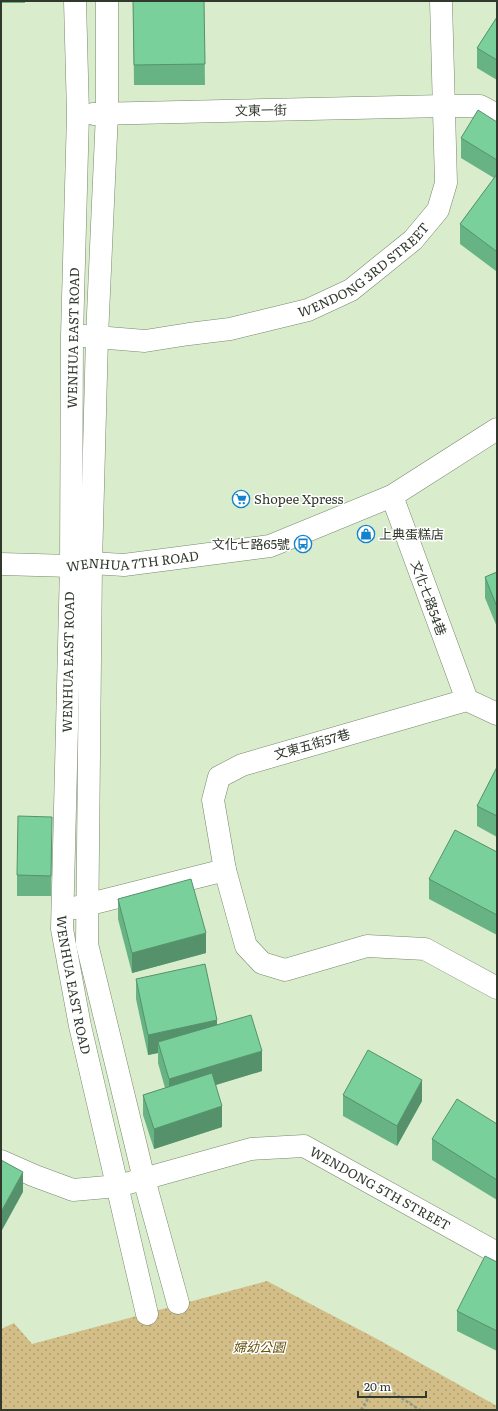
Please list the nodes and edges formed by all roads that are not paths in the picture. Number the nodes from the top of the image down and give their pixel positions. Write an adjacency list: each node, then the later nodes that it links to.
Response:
1 (75, 1): 6 (street, WENHUA EAST ROAD)
2 (107, 1): 5 (street, WENHUA EAST ROAD)
3 (441, 1): 4 (street, WENDONG 3RD STREET)
4 (444, 106): 5 (street, 文東一街); 7 (street, 文東一街); 9 (street, WENDONG 3RD STREET)
5 (107, 113): 6 (street, 文東一街); 9 (street, WENHUA EAST ROAD)
6 (78, 114): 8 (street, WENHUA EAST ROAD)
7 (497, 115)
8 (72, 336): 9 (street, WENDONG 3RD STREET); 13 (street, WENHUA EAST ROAD)
9 (97, 337): 13 (street, WENHUA EAST ROAD)
10 (497, 429): 11 (street, WENHUA 7TH ROAD)
11 (392, 496): 13 (street, WENHUA 7TH ROAD); 14 (street, 文化七路54巷)
12 (1, 564): 13 (street, WENHUA 7TH ROAD)
13 (81, 565): 17 (street, WENHUA EAST ROAD); 18 (street, WENHUA EAST ROAD)
14 (467, 700): 15 (street); 16 (street, 文東五街57巷)
15 (497, 714)
16 (225, 870): 17 (street); 19 (street)
17 (88, 905): 18 (street); 21 (street, WENHUA EAST ROAD)
18 (62, 910): 22 (street, WENHUA EAST ROAD)
19 (497, 988)
20 (1, 1161): 22 (street, WENDONG 5TH STREET)
21 (144, 1179): 22 (street, WENDONG 5TH STREET); 23 (street, WENDONG 5TH STREET); 24 (street, WENHUA EAST ROAD)
22 (118, 1186): 25 (street, WENHUA EAST ROAD)
23 (497, 1253)
24 (178, 1303)
25 (147, 1314)

